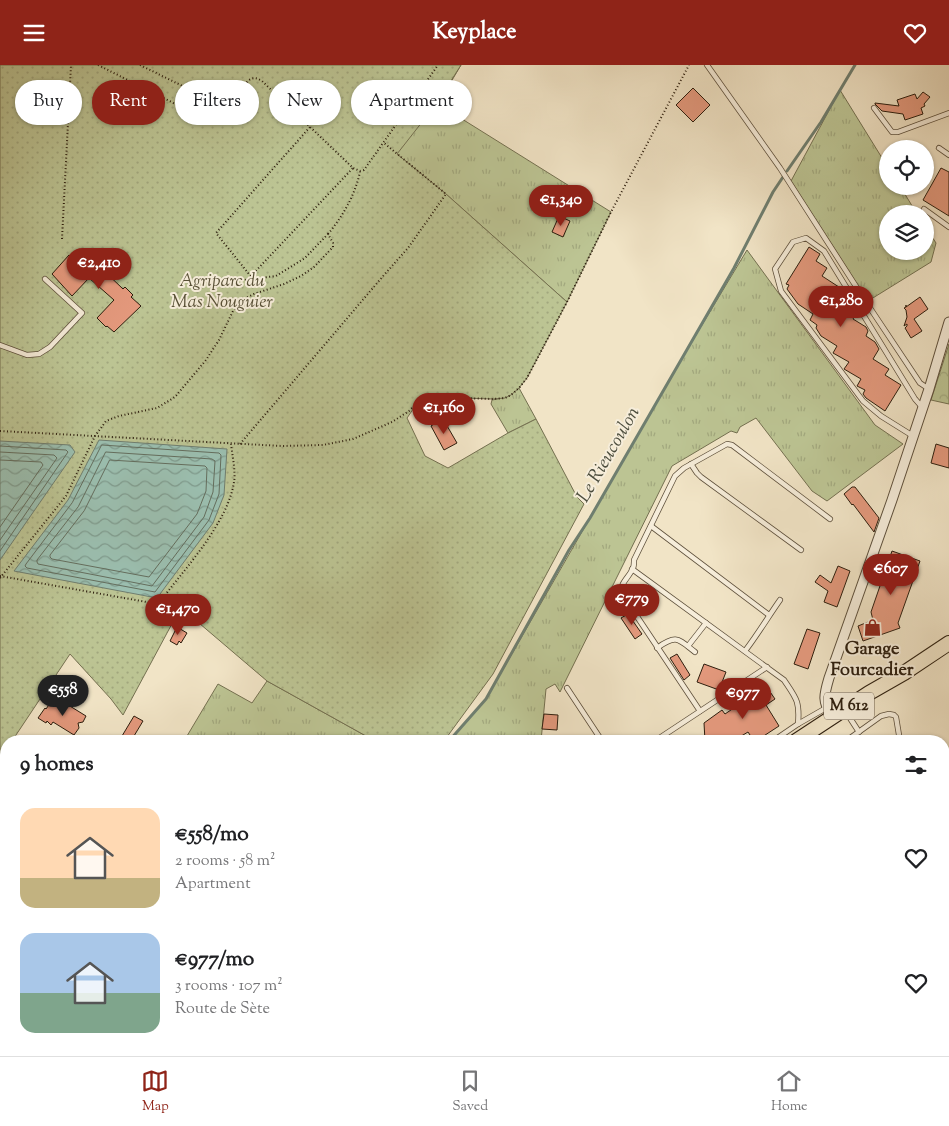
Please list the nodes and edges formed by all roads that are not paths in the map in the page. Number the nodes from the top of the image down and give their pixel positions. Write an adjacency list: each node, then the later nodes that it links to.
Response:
1 (707, 65): 11 (lane)
2 (874, 108): 3 (lane)
3 (949, 113)
4 (939, 149): 5 (lane)
5 (949, 155)
6 (934, 216): 7 (lane)
7 (949, 227)
8 (45, 279): 10 (lane)
9 (949, 322): 11 (street)
10 (0, 345)
11 (929, 389): 12 (street)
12 (923, 408): 13 (street); 13 (lane)
13 (913, 436): 31 (street)
14 (691, 464): 15 (lane); 16 (lane); 17 (lane)
15 (830, 519)
16 (651, 526): 18 (lane); 20 (lane)
17 (801, 551)
18 (632, 569): 21 (lane); 24 (lane)
19 (780, 600): 20 (lane)
20 (769, 615): 25 (lane)
21 (706, 623): 23 (lane); 25 (lane)
22 (949, 643): 28 (main road, M 612)
23 (688, 647): 24 (lane); 26 (lane)
24 (658, 648): 30 (lane)
25 (745, 651): 27 (lane)
26 (695, 652)
27 (767, 667): 30 (lane); 33 (lane)
28 (904, 673): 31 (main road, M 612); 32 (main road, M 612)
29 (567, 689): 35 (lane)
30 (700, 711): 36 (lane)
31 (829, 713): 33 (lane); 38 (main road, M 612)
32 (848, 715): 34 (lane); 39 (main road, M 612)
33 (798, 724): 37 (lane)
34 (859, 732): 40 (lane); 41 (lane)
35 (598, 735)
36 (664, 735)
37 (782, 735)
38 (803, 735)
39 (818, 735)
40 (855, 735)
41 (899, 735)

